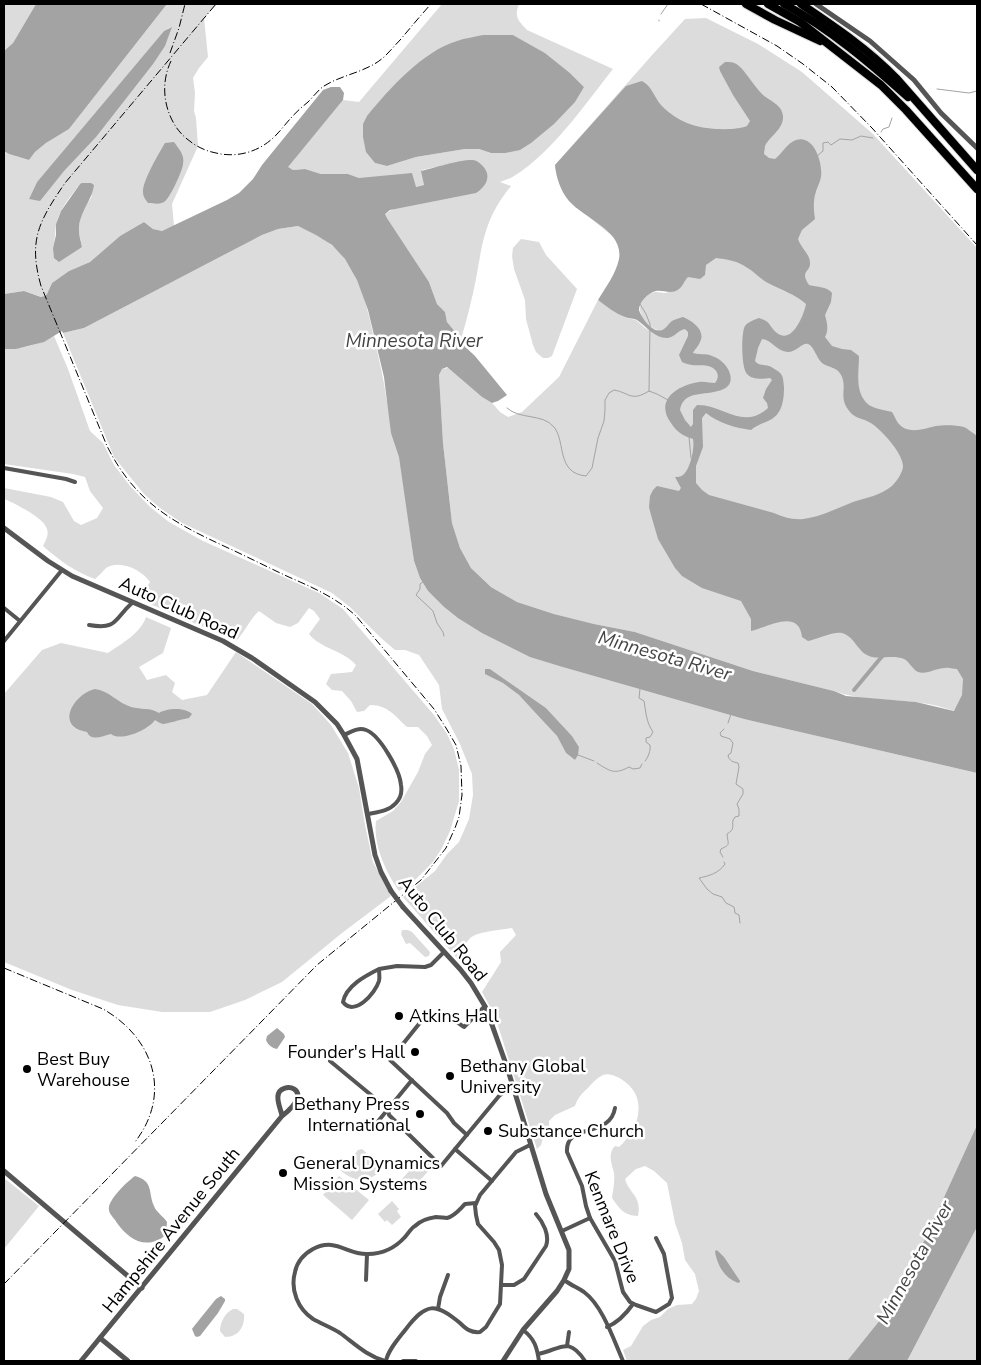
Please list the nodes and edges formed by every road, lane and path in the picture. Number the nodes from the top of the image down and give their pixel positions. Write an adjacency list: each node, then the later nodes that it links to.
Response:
1 (746, 4): 6 (highway)
2 (768, 4): 6 (highway)
3 (784, 4): 7 (highway)
4 (802, 4): 7 (highway)
5 (816, 4): 8 (street)
6 (832, 47): 10 (highway)
7 (944, 134): 9 (highway)
8 (977, 148)
9 (977, 170)
10 (977, 189)
11 (4, 468): 12 (street)
12 (75, 482)
13 (4, 528): 14 (street, Auto Club Road)
14 (62, 570): 15 (street, Auto Club Road); 17 (street)
15 (132, 603): 18 (street); 20 (street, Auto Club Road)
16 (4, 608): 17 (street)
17 (20, 621): 19 (street)
18 (90, 625)
19 (4, 641)
20 (344, 735): 21 (street, Auto Club Road); 21 (street)
21 (368, 814): 22 (street, Auto Club Road, bridge)
22 (444, 952): 23 (street); 24 (street, Auto Club Road)
23 (379, 969): 23 (street)
24 (485, 1006): 26 (street); 27 (street, Auto Club Road)
25 (330, 1061): 29 (street)
26 (412, 1080): 29 (street); 32 (street)
27 (513, 1088): 32 (street); 33 (street, Auto Club Road)
28 (615, 1108): 39 (street, Kenmare Drive)
29 (388, 1109): 31 (street); 34 (street)
30 (282, 1116): 30 (street, Hampshire Avenue South); 47 (street, Hampshire Avenue South)
31 (375, 1125)
32 (467, 1135): 34 (street)
33 (530, 1145): 36 (street); 40 (street, Auto Club Road)
34 (455, 1149): 36 (street)
35 (4, 1171): 47 (street)
36 (492, 1181): 37 (street)
37 (476, 1204): 42 (street); 46 (street)
38 (536, 1214): 46 (street)
39 (590, 1218): 40 (street); 48 (street, Kenmare Drive)
40 (562, 1231): 45 (street, Auto Club Road)
41 (656, 1238): 48 (street, Kenmare Drive)
42 (367, 1254): 44 (street); 56 (street)
43 (448, 1275): 49 (street)
44 (366, 1280)
45 (564, 1280): 50 (street); 51 (street)
46 (501, 1285): 49 (street)
47 (142, 1288): 53 (street, Hampshire Avenue South)
48 (633, 1304): 50 (street)
49 (438, 1309): 59 (street)
50 (607, 1327): 65 (street)
51 (523, 1330): 55 (street); 62 (street)
52 (568, 1332): 54 (street)
53 (100, 1338): 57 (street, Hampshire Avenue South); 58 (street)
54 (567, 1346): 55 (street); 64 (street)
55 (538, 1354): 63 (street)
56 (374, 1359): 59 (street)
57 (81, 1361)
58 (128, 1361)
59 (386, 1361)
60 (403, 1361): 61 (street)
61 (416, 1361)
62 (504, 1361)
63 (538, 1361)
64 (585, 1361)
65 (623, 1361)

